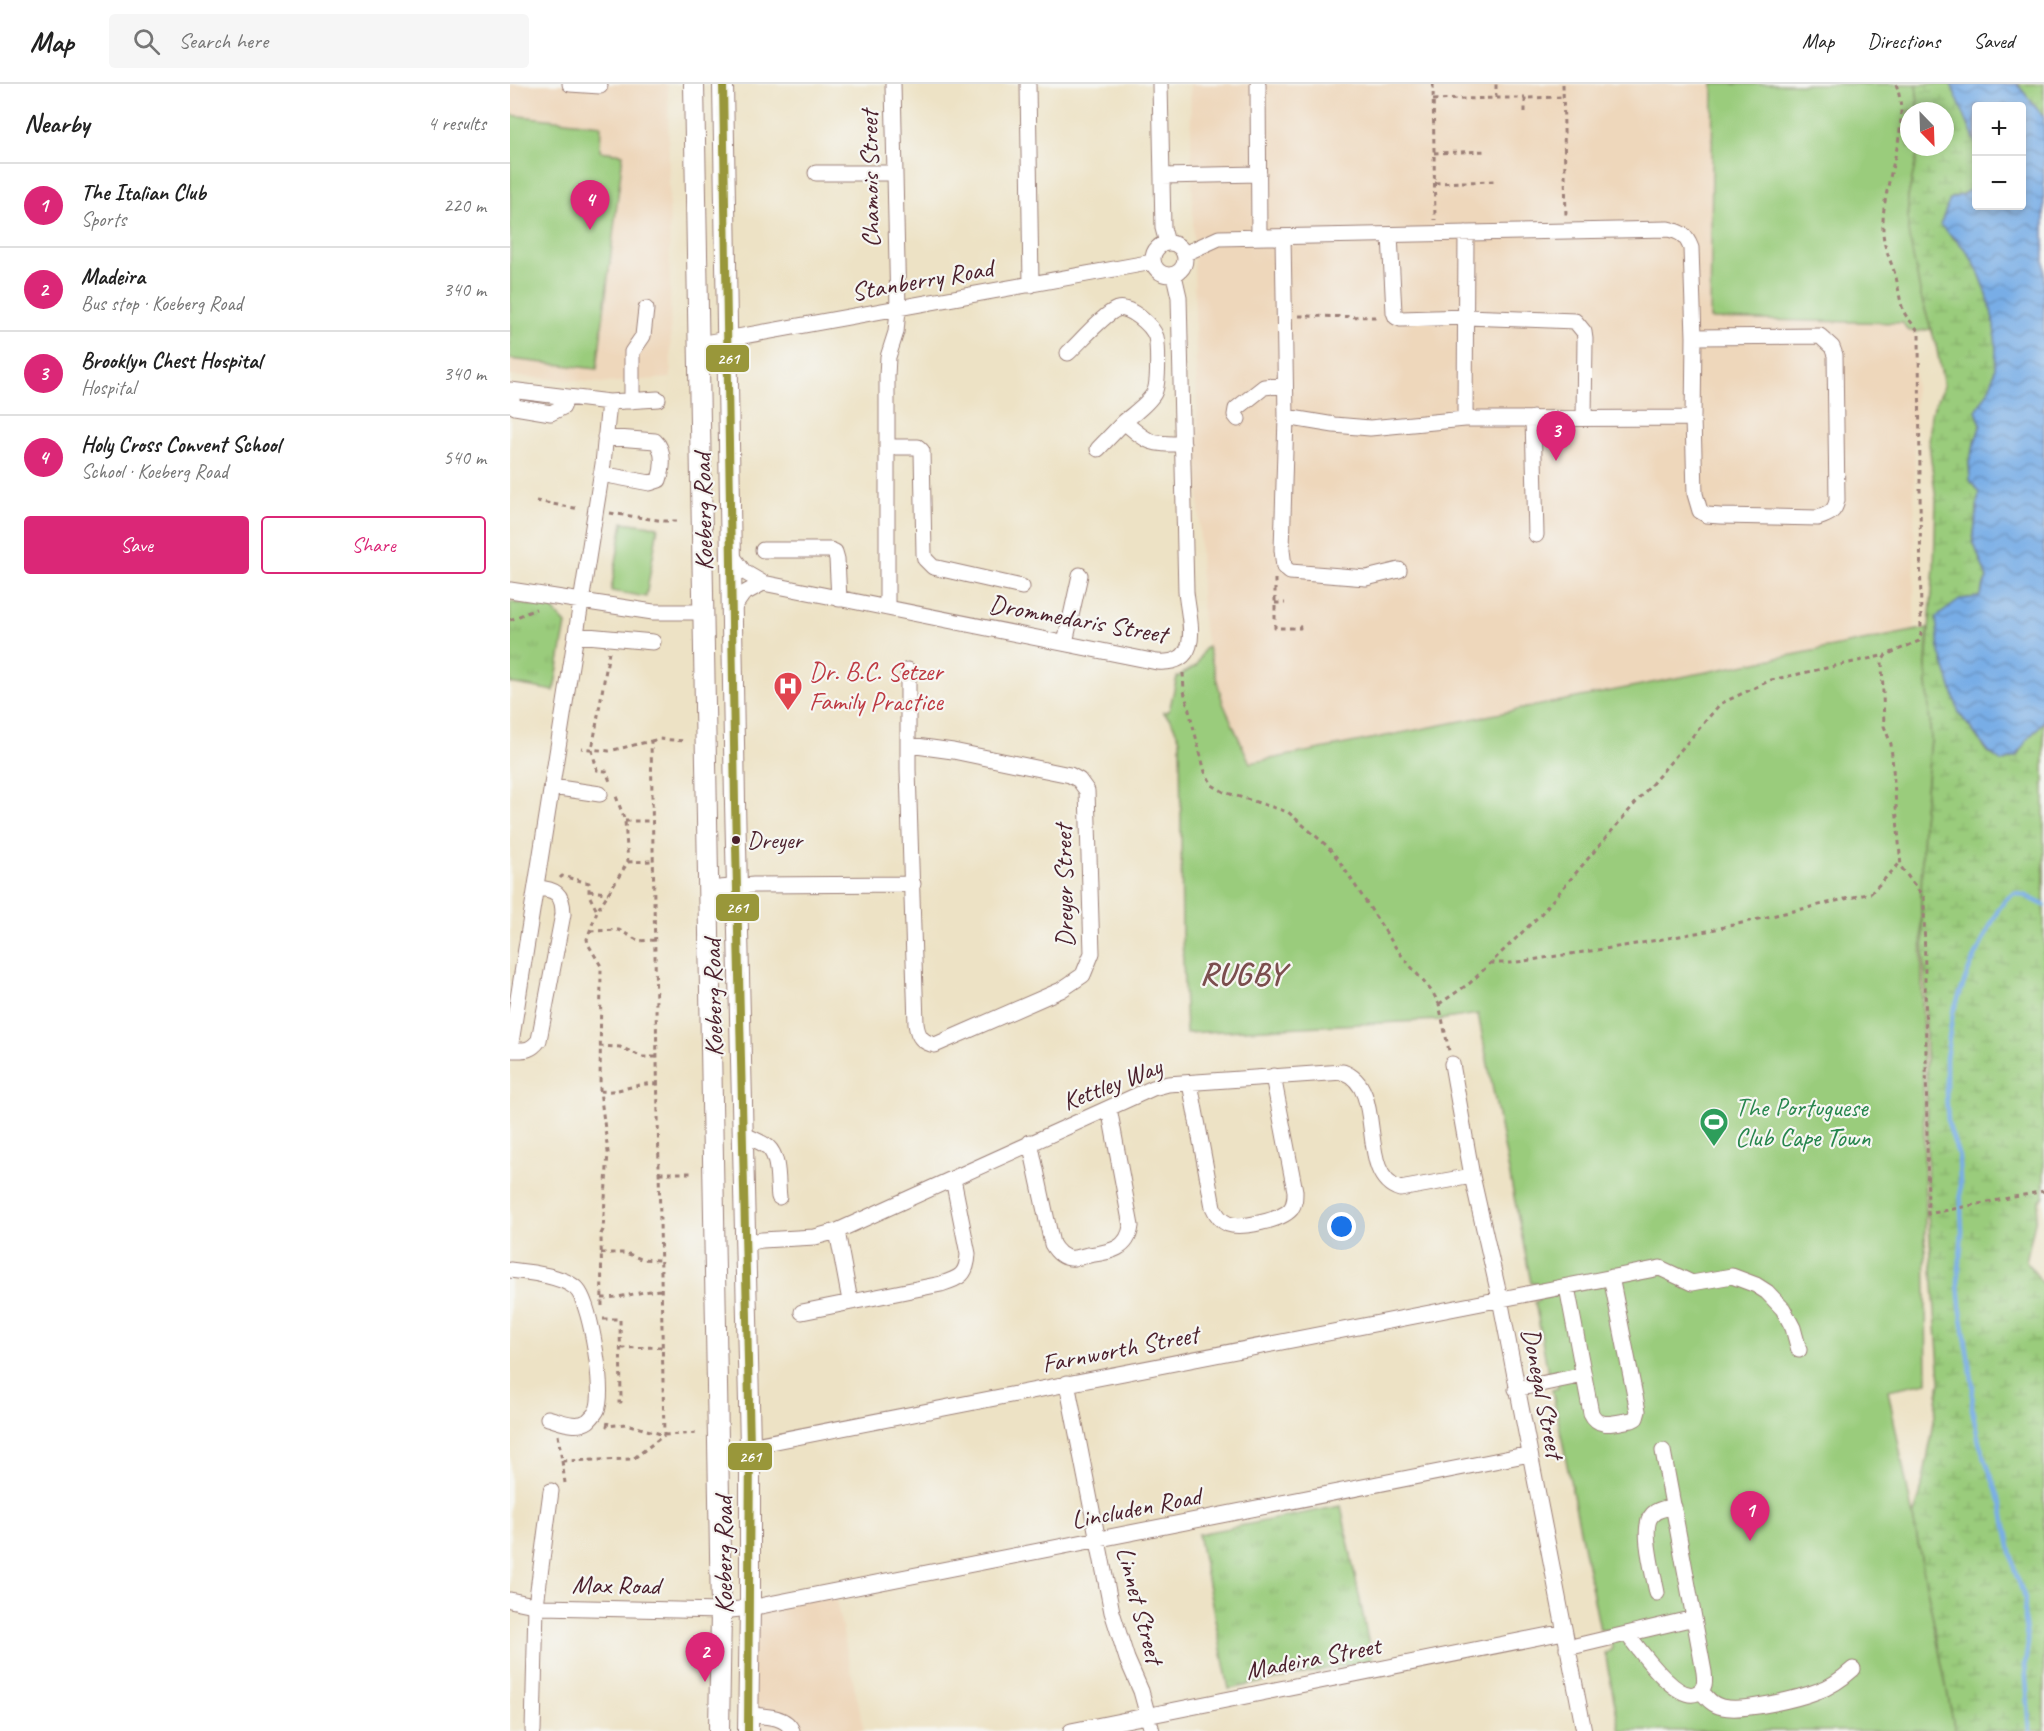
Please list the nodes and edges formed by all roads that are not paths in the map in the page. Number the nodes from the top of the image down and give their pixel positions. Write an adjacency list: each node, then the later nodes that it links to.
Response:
1 (570, 84): 8 (street)
2 (694, 84): 27 (main road, Koeberg Road)
3 (723, 84): 26 (main road, Koeberg Road)
4 (893, 84): 10 (street, Chamois Street)
5 (1028, 84): 21 (street)
6 (1160, 84): 12 (street)
7 (1258, 84): 11 (street)
8 (600, 86)
9 (816, 173): 10 (street)
10 (894, 173): 23 (street, Chamois Street)
11 (1259, 174): 12 (street); 15 (street)
12 (1162, 176): 17 (street)
13 (1466, 233): 14 (street); 24 (street); 25 (street)
14 (1390, 235): 16 (street); 24 (street)
15 (1259, 237): 16 (street); 18 (street)
16 (1283, 237): 29 (street)
17 (1167, 243): 18 (street); 19 (street)
18 (1184, 254): 20 (street)
19 (1153, 262): 20 (street); 21 (street, Stanberry Road)
20 (1174, 275): 42 (street, Drommedaris Street)
21 (1031, 285): 23 (street, Stanberry Road)
22 (646, 309): 32 (street)
23 (898, 309): 26 (street, Stanberry Road); 43 (street, Chamois Street)
24 (1467, 317): 36 (street); 39 (street)
25 (1694, 337): 37 (street); 37 (street)
26 (726, 339): 27 (street, Stanberry Road); 48 (main road, Koeberg Road)
27 (699, 344): 58 (main road, Koeberg Road)
28 (1068, 353): 40 (street)
29 (1285, 385): 34 (street); 38 (street)
30 (511, 390): 33 (street)
31 (658, 399): 32 (street)
32 (633, 401): 33 (street)
33 (609, 402): 41 (street)
34 (1286, 417): 39 (street); 49 (street)
35 (1533, 418): 36 (street); 39 (street); 46 (street)
36 (1584, 418): 37 (street)
37 (1693, 418)
38 (1238, 419)
39 (1465, 419)
40 (1124, 422): 42 (street); 44 (street)
41 (605, 437): 45 (street); 45 (street)
42 (1183, 444): 61 (street, Drommedaris Street)
43 (887, 447): 52 (street); 56 (street, Chamois Street)
44 (1098, 449)
45 (601, 474): 55 (street)
46 (1536, 535)
47 (763, 550): 54 (street)
48 (730, 554): 51 (street, Drommedaris Street); 57 (main road, Koeberg Road)
49 (1399, 570)
50 (1080, 575): 61 (street)
51 (763, 583): 54 (street, Drommedaris Street); 57 (street)
52 (1022, 587)
53 (510, 590): 55 (street)
54 (839, 598): 56 (street, Drommedaris Street)
55 (581, 602): 58 (street); 59 (street)
56 (887, 608): 61 (street, Drommedaris Street)
57 (732, 609): 68 (main road, Koeberg Road)
58 (703, 612): 69 (main road, Koeberg Road)
59 (576, 635): 60 (street); 64 (street)
60 (653, 642)
61 (1065, 642)
62 (908, 670): 63 (street, Dreyer Street)
63 (909, 745): 66 (street, Dreyer Street); 66 (street, Dreyer Street)
64 (552, 787): 65 (street); 67 (street)
65 (600, 794)
66 (912, 884): 68 (street)
67 (536, 888): 70 (street); 70 (street)
68 (738, 888): 69 (street); 75 (main road, Koeberg Road)
69 (708, 889): 103 (main road, Koeberg Road)
70 (510, 1049)
71 (1452, 1065): 77 (street, Donegal Street)
72 (1273, 1076): 73 (street, Kettley Way); 73 (street); 77 (street, Kettley Way)
73 (1190, 1083): 74 (street, Kettley Way)
74 (1109, 1108): 76 (street, Kettley Way); 76 (street)
75 (742, 1134): 79 (street); 81 (main road, Koeberg Road)
76 (1030, 1142): 78 (street, Kettley Way)
77 (1472, 1176): 85 (street, Donegal Street)
78 (953, 1179): 80 (street, Kettley Way); 86 (street)
79 (779, 1197)
80 (837, 1231): 81 (street, Kettley Way); 86 (street)
81 (745, 1243): 93 (main road, Koeberg Road)
82 (510, 1270): 92 (street)
83 (1611, 1277): 84 (street, Farnworth Street); 88 (street, Farnworth Street); 89 (street)
84 (1567, 1287): 85 (street, Farnworth Street); 89 (street)
85 (1500, 1299): 90 (street, Farnworth Street); 91 (street, Donegal Street)
86 (850, 1301): 87 (street)
87 (802, 1312)
88 (1799, 1350)
89 (1584, 1375): 91 (street)
90 (1067, 1383): 93 (street, Farnworth Street); 98 (street, Linnet Street)
91 (1516, 1389): 95 (street, Donegal Street)
92 (548, 1418)
93 (750, 1446): 102 (main road, Koeberg Road)
94 (1663, 1451): 97 (street)
95 (1530, 1454): 98 (street, Lincluden Road); 105 (street, Donegal Street)
96 (558, 1488): 101 (street)
97 (1674, 1507): 99 (street); 104 (street)
98 (1098, 1540): 102 (street, Lincluden Road); 110 (street, Linnet Street)
99 (1657, 1593)
100 (510, 1600): 101 (street, Max Road)
101 (536, 1605): 103 (street, Max Road); 112 (street)
102 (750, 1608): 103 (street, Lincluden Road); 111 (main road, Koeberg Road)
103 (721, 1611): 113 (main road, Koeberg Road)
104 (1694, 1618): 106 (street); 109 (street)
105 (1564, 1632): 107 (street, Donegal Street); 110 (street, Madeira Street)
106 (1628, 1635): 107 (street); 109 (street)
107 (1567, 1648): 117 (street, Donegal Street)
108 (1853, 1669): 109 (street)
109 (1701, 1690)
110 (1149, 1715): 115 (street, Madeira Street); 116 (street, Linnet Street)
111 (748, 1723): 114 (street)
112 (533, 1731)
113 (719, 1731)
114 (792, 1731)
115 (1071, 1731)
116 (1152, 1731)
117 (1584, 1731)

